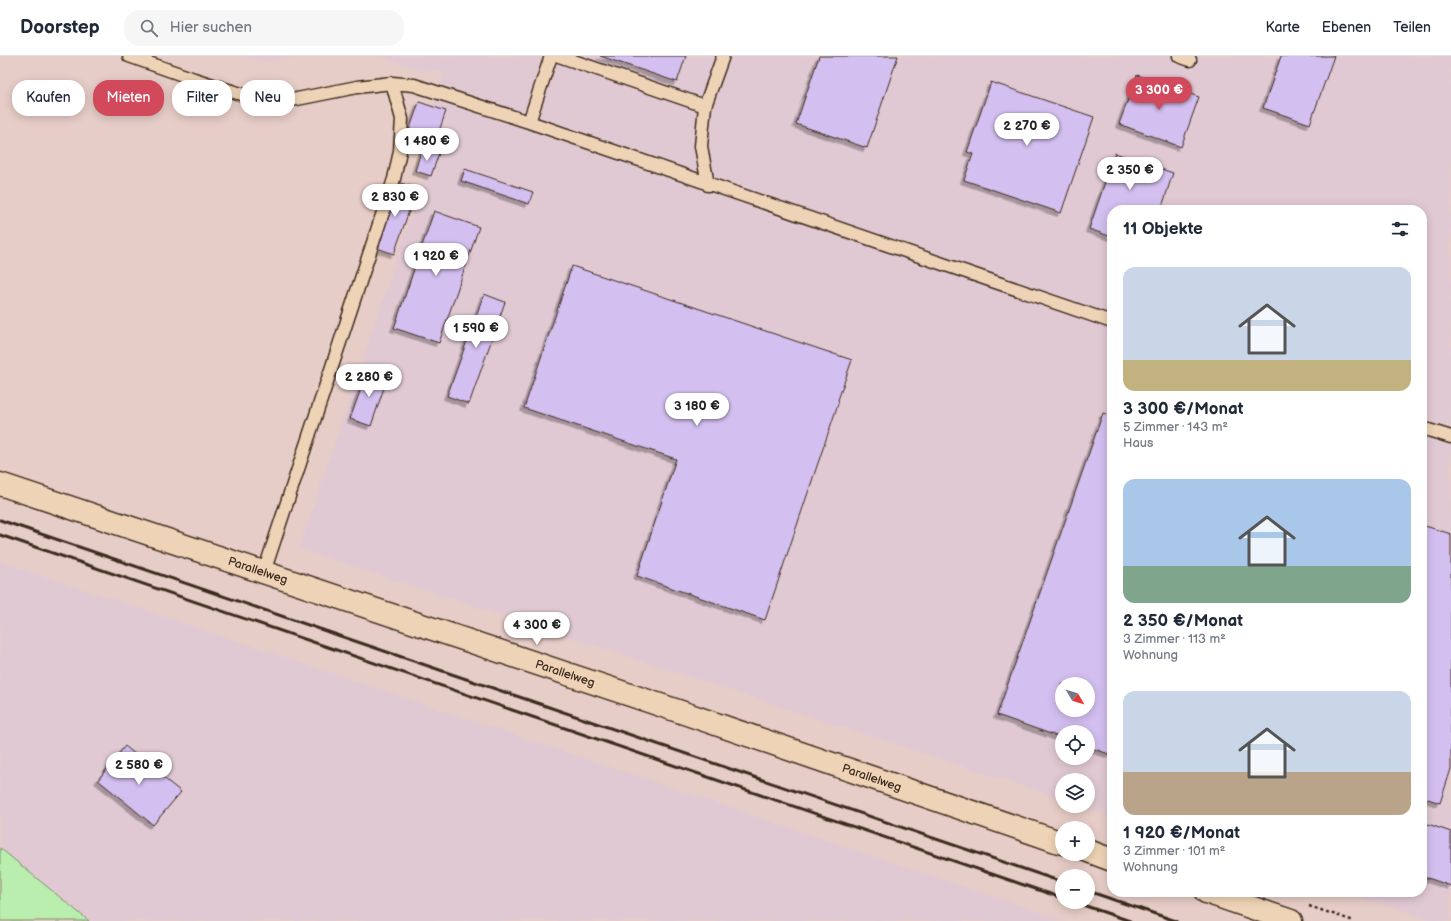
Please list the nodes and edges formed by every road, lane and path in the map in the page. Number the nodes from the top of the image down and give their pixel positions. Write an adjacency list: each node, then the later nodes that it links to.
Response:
1 (129, 56): 7 (lane)
2 (550, 56): 9 (lane)
3 (559, 56): 8 (lane)
4 (722, 56): 8 (lane)
5 (1179, 56): 6 (lane)
6 (1190, 60)
7 (392, 83): 9 (lane); 15 (lane)
8 (705, 106): 10 (lane)
9 (529, 122): 10 (lane)
10 (708, 185): 11 (lane)
11 (1107, 320)
12 (1427, 430): 13 (lane)
13 (1451, 437)
14 (0, 484): 15 (street, Parallelweg)
15 (264, 572): 16 (street, Parallelweg)
16 (1055, 840)
17 (1095, 854): 18 (street)
18 (1107, 858)
19 (1221, 897): 20 (street)
20 (1291, 921)

